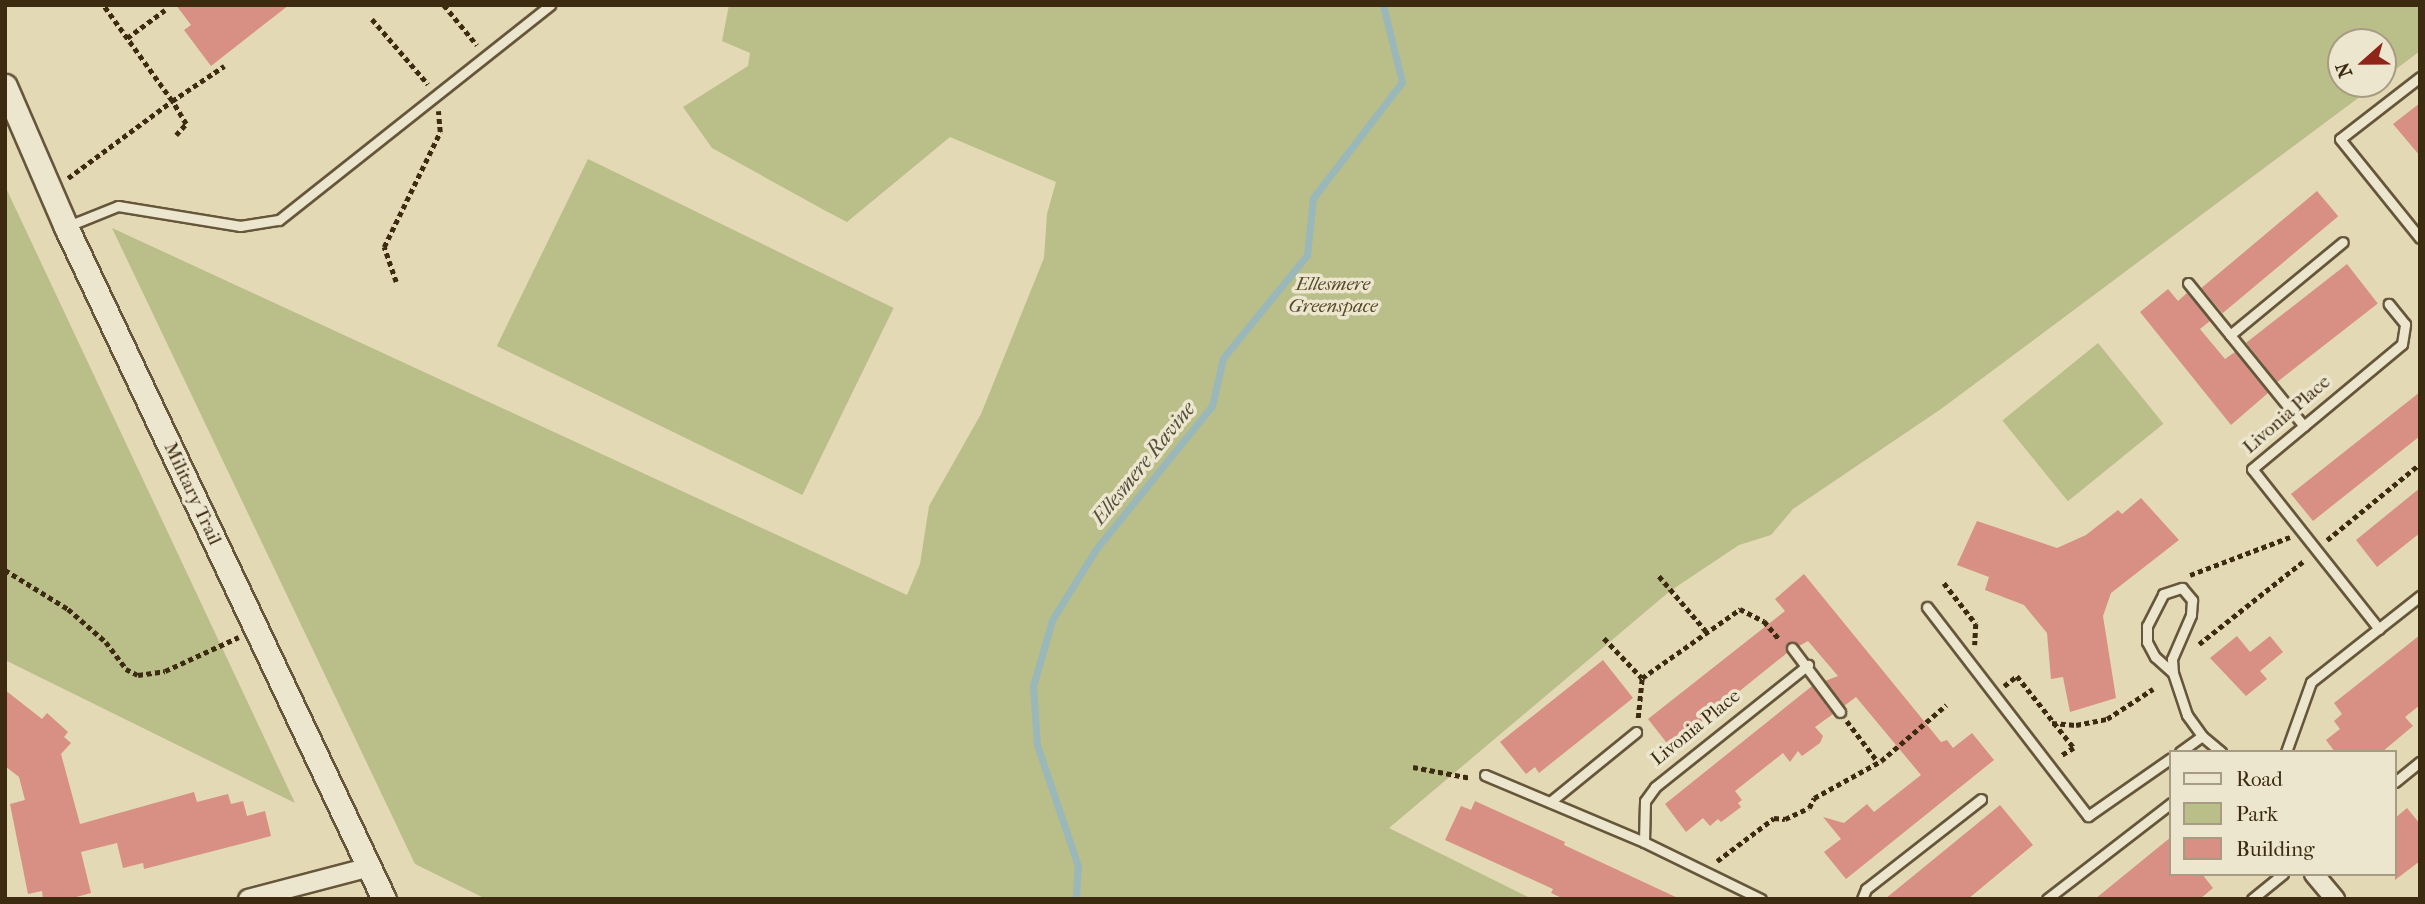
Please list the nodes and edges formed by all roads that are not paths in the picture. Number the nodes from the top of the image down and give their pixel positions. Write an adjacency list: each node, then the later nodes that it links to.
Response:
1 (550, 5): 4 (lane)
2 (2420, 77): 5 (lane)
3 (5, 86): 4 (street, Military Trail)
4 (66, 227): 31 (street, Military Trail)
5 (2420, 238)
6 (2343, 242): 9 (lane)
7 (2188, 283): 9 (lane)
8 (2389, 304): 10 (lane, Livonia Place)
9 (2230, 335): 10 (lane)
10 (2304, 426): 13 (lane, Livonia Place)
11 (2420, 596): 13 (lane)
12 (1927, 607): 23 (lane)
13 (2379, 629): 22 (lane)
14 (1792, 648): 15 (lane)
15 (1808, 665): 17 (lane); 30 (lane, Livonia Place)
16 (2173, 673): 16 (lane); 19 (lane)
17 (1840, 712)
18 (1636, 733): 28 (lane)
19 (2202, 736): 20 (lane); 21 (lane)
20 (2183, 750)
21 (2219, 750)
22 (2287, 750)
23 (2170, 759)
24 (2420, 762): 26 (lane)
25 (1485, 775): 28 (lane)
26 (2397, 780)
27 (1981, 799): 37 (lane)
28 (1550, 802): 30 (lane)
29 (2170, 804): 38 (lane)
30 (1644, 842): 36 (lane)
31 (370, 867): 34 (street); 35 (street, Military Trail)
32 (2281, 876): 39 (lane)
33 (2316, 876): 40 (street)
34 (248, 899)
35 (384, 899)
36 (1761, 899)
37 (1862, 899)
38 (2047, 899)
39 (2252, 899)
40 (2335, 899)

